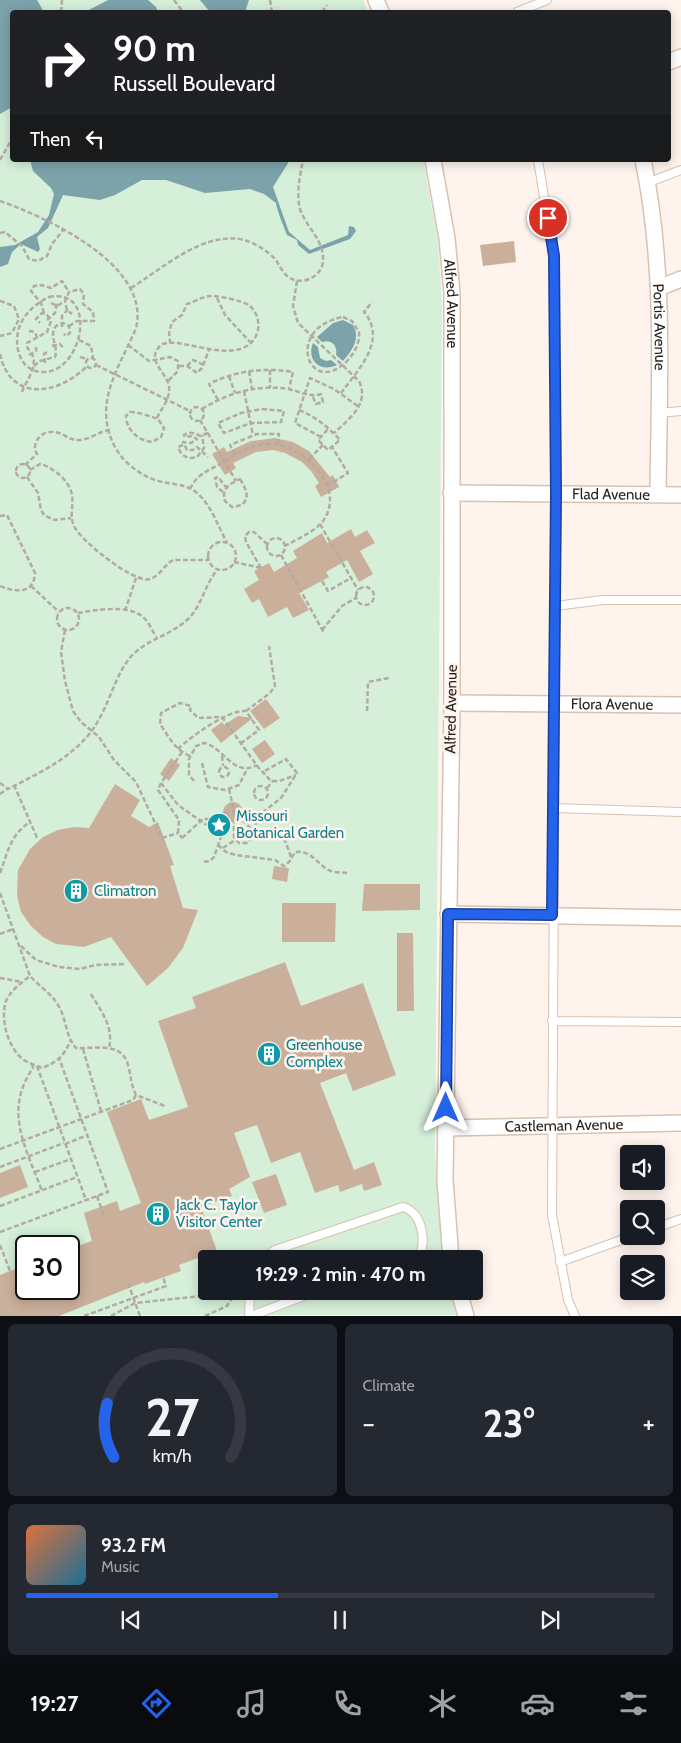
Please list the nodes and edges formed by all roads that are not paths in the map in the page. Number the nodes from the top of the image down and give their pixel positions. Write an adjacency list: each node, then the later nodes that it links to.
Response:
1 (547, 0): 2 (lane)
2 (522, 10)
3 (433, 162): 12 (street, Alfred Avenue)
4 (538, 162): 13 (lane)
5 (643, 162): 7 (street, Portis Avenue)
6 (681, 170): 7 (lane)
7 (648, 183): 9 (street, Portis Avenue)
8 (681, 279): 9 (street)
9 (659, 288): 11 (street, Portis Avenue)
10 (681, 411): 11 (lane)
11 (659, 413): 14 (street, Portis Avenue)
12 (451, 493): 13 (street, Flad Avenue); 18 (street, Alfred Avenue)
13 (556, 494): 14 (street, Flad Avenue); 17 (lane)
14 (658, 494): 15 (street, Flad Avenue)
15 (681, 495)
16 (681, 600): 17 (lane)
17 (555, 606): 19 (lane)
18 (452, 702): 19 (street, Flora Avenue); 23 (street, Alfred Avenue)
19 (554, 704): 20 (street, Flora Avenue); 21 (lane)
20 (681, 705)
21 (553, 808): 22 (lane); 24 (lane)
22 (681, 812)
23 (448, 914): 24 (street); 30 (street, Alfred Avenue)
24 (552, 915): 25 (street); 26 (lane)
25 (681, 918)
26 (552, 1021): 27 (lane); 29 (lane)
27 (681, 1022)
28 (681, 1123): 29 (street, Castleman Avenue)
29 (551, 1126): 30 (street, Castleman Avenue); 37 (lane)
30 (446, 1128): 36 (street, Alfred Avenue)
31 (681, 1219): 32 (lane)
32 (665, 1225)
33 (620, 1240): 37 (lane)
34 (275, 1250): 35 (lane)
35 (421, 1250)
36 (450, 1250)
37 (560, 1262): 43 (lane)
38 (250, 1300): 41 (lane)
39 (293, 1300): 41 (lane)
40 (462, 1300): 42 (street)
41 (250, 1316)
42 (466, 1316)
43 (574, 1316)

